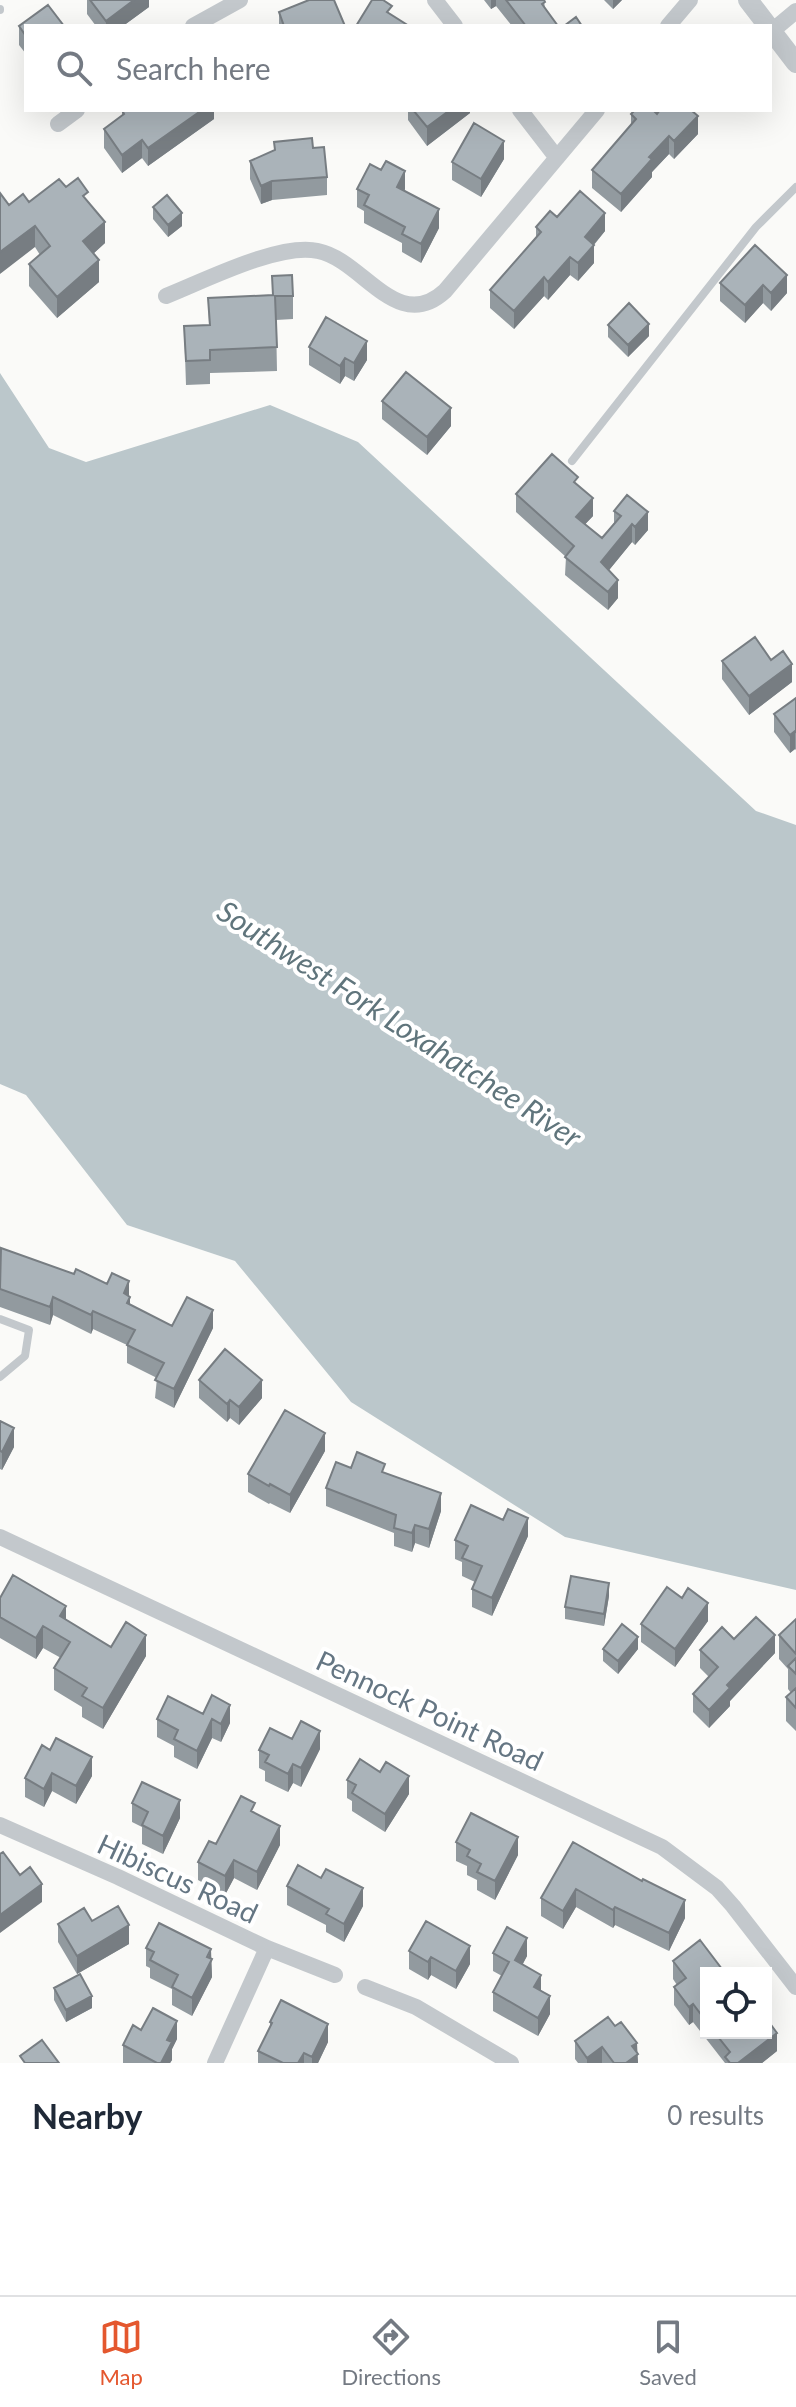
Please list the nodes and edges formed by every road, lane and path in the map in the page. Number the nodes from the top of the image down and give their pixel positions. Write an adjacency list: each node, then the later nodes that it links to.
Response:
1 (240, 0): 6 (street)
2 (435, 0): 7 (street)
3 (690, 0): 8 (street)
4 (748, 0): 9 (street)
5 (796, 11): 10 (street)
6 (197, 24)
7 (453, 24)
8 (670, 24)
9 (766, 24)
10 (772, 28)
11 (772, 32): 12 (street)
12 (796, 63)
13 (74, 112): 16 (street)
14 (522, 112): 17 (street)
15 (595, 112): 17 (street)
16 (58, 124)
17 (557, 158): 19 (street)
18 (796, 187): 20 (lane)
19 (166, 296)
20 (572, 461)
21 (0, 1319): 22 (lane)
22 (0, 1377)
23 (0, 1537): 28 (street, Pennock Point Road)
24 (0, 1825): 25 (street, Hibiscus Road)
25 (267, 1948): 26 (street, Hibiscus Road); 29 (street)
26 (335, 1975)
27 (365, 1987): 30 (street)
28 (796, 1987)
29 (215, 2063)
30 (511, 2063)

